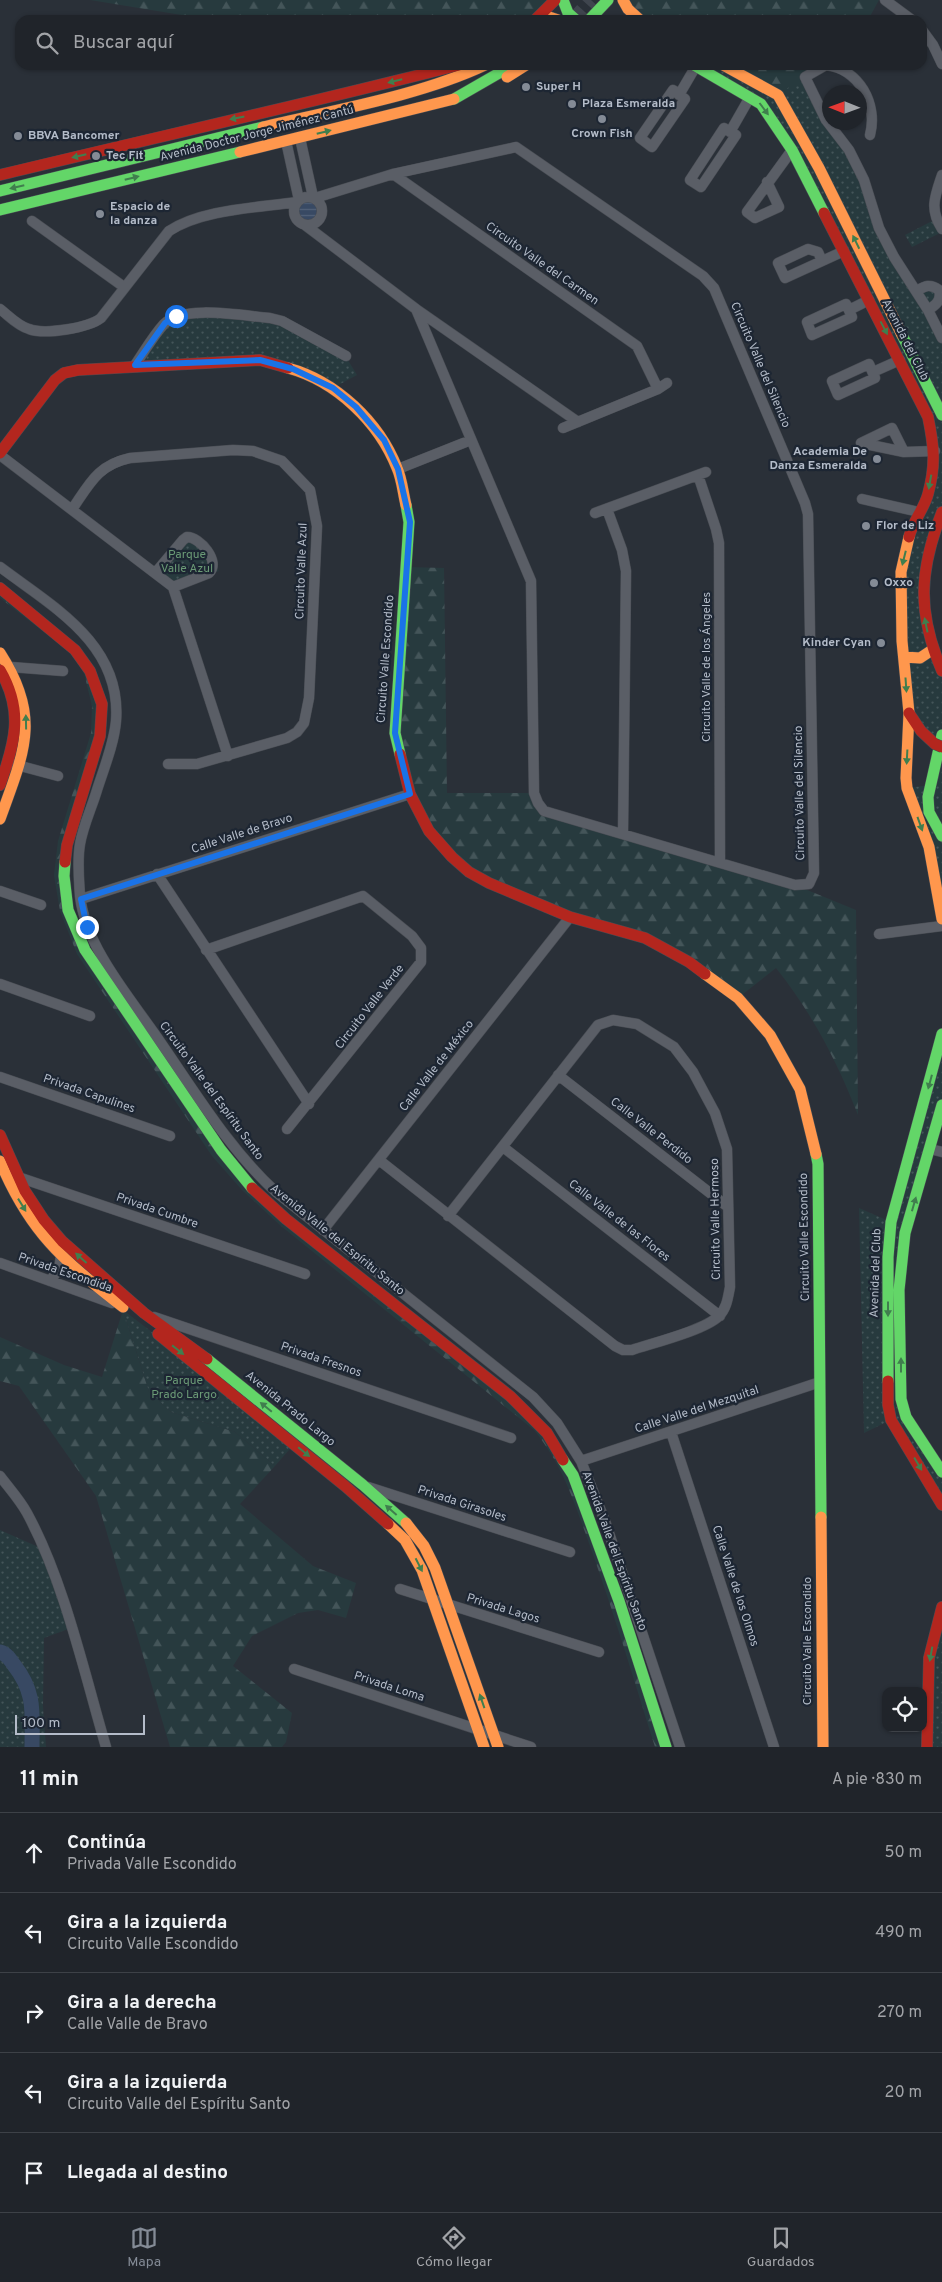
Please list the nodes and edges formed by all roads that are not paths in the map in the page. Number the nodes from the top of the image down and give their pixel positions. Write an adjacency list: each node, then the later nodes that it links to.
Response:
1 (555, 0): 6 (street)
2 (563, 0): 7 (street)
3 (608, 0): 8 (street)
4 (623, 0): 9 (street)
5 (885, 0): 10 (street)
6 (541, 15)
7 (570, 15)
8 (594, 15)
9 (635, 15)
10 (905, 15)
11 (927, 38): 12 (street)
12 (942, 63)
13 (441, 70): 22 (street, Avenida Doctor Jorge Jiménez Cantú)
14 (475, 70): 23 (street, Avenida Doctor Jorge Jiménez Cantú)
15 (504, 70): 26 (street, Avenida Doctor Jorge Jiménez Cantú)
16 (517, 70): 26 (street)
17 (693, 70): 24 (street)
18 (702, 70): 25 (street, Avenida del Club)
19 (732, 70): 48 (street, Avenida del Club, one-way to 19)
20 (817, 70): 52 (street)
21 (844, 70): 28 (street)
22 (434, 72): 23 (street); 32 (street, Avenida Doctor Jorge Jiménez Cantú, one-way to 32)
23 (397, 95): 35 (street, Avenida Doctor Jorge Jiménez Cantú, one-way to 35)
24 (679, 95): 24 (street)
25 (750, 97): 27 (street); 30 (street, Avenida del Club, one-way to 30)
26 (454, 99): 29 (street, Avenida Doctor Jorge Jiménez Cantú, one-way to 26)
27 (730, 132): 27 (street)
28 (870, 135)
29 (293, 140): 37 (street); 40 (street, Avenida Doctor Jorge Jiménez Cantú, one-way to 29)
30 (792, 150): 34 (street); 46 (street, Avenida del Club)
31 (393, 174): 36 (street, Circuito Valle del Silencio); 64 (street, Circuito Valle del Carmen); 101 (street, Circuito Valle del Silencio)
32 (0, 175)
33 (942, 175): 44 (street)
34 (767, 182)
35 (0, 191)
36 (338, 192): 37 (street, Circuito Valle del Silencio); 39 (street, Circuito Valle del Silencio)
37 (306, 198): 38 (street, Circuito Valle del Silencio); 39 (street); 43 (street)
38 (274, 206): 43 (street); 50 (street, Circuito Valle del Silencio)
39 (322, 208): 41 (street)
40 (0, 210)
41 (319, 220): 43 (street); 45 (street)
42 (32, 221): 50 (street)
43 (301, 223): 45 (street)
44 (942, 229)
45 (324, 240): 55 (street)
46 (844, 251): 47 (street); 49 (street, Avenida del Club)
47 (822, 260)
48 (869, 269): 49 (street); 65 (street, Avenida del Club)
49 (857, 276): 53 (street, Avenida del Club)
50 (124, 287): 54 (street, Circuito Valle del Silencio)
51 (940, 289): 52 (street); 57 (street)
52 (916, 291): 57 (street)
53 (869, 300): 56 (street); 60 (street, Avenida del Club, one-way to 60)
54 (0, 309)
55 (416, 309): 67 (street); 69 (street, Circuito Valle del Silencio)
56 (849, 310)
57 (928, 310): 58 (street)
58 (942, 338)
59 (346, 356): 61 (street)
60 (900, 360): 62 (street); 66 (street, Avenida del Club)
61 (135, 365): 72 (street, Circuito Valle Escondido); 73 (street, Circuito Valle Escondido)
62 (873, 372)
63 (668, 383): 64 (street)
64 (658, 389): 67 (street)
65 (941, 412): 66 (street)
66 (928, 417): 70 (street, Avenida del Club)
67 (578, 422): 68 (street)
68 (563, 428)
69 (471, 440): 73 (street); 99 (street, Circuito Valle del Silencio)
70 (935, 451): 71 (street); 77 (street, Avenida del Club, one-way to 77)
71 (904, 452)
72 (0, 454): 75 (street)
73 (398, 469): 97 (street, Circuito Valle Escondido)
74 (862, 499): 77 (street)
75 (73, 508): 81 (street); 92 (street, Circuito Valle Azul)
76 (607, 508): 79 (street, Circuito Valle de los Ángeles); 99 (street); 101 (street, Circuito Valle de los Ángeles)
77 (919, 512): 86 (street, Avenida del Club, one-way to 86)
78 (942, 512): 84 (street, one-way to 78)
79 (595, 513)
80 (0, 567): 104 (street, Circuito Valle del Espíritu Santo)
81 (156, 572): 82 (street); 82 (street)
82 (173, 587): 92 (street)
83 (0, 588): 164 (street, Avenida Valle del Espíritu Santo)
84 (932, 650): 86 (street); 89 (street)
85 (0, 653): 87 (street)
86 (904, 657): 90 (street, Avenida del Club, one-way to 90)
87 (6, 669): 88 (street); 93 (street)
88 (63, 671)
89 (942, 671)
90 (914, 723): 91 (street); 107 (street, Avenida del Club, one-way to 107)
91 (940, 742): 100 (street)
92 (228, 756): 94 (street, Circuito Valle Azul)
93 (13, 764): 95 (street); 96 (street); 98 (street)
94 (168, 764)
95 (58, 776)
96 (0, 785)
97 (410, 794): 102 (street, Calle Valle de Bravo); 106 (street, Circuito Valle Escondido)
98 (0, 819)
99 (623, 834): 101 (street, Circuito Valle del Silencio)
100 (942, 836)
101 (720, 862)
102 (157, 874): 104 (street, Calle Valle de Bravo); 110 (street)
103 (0, 891): 105 (street)
104 (81, 899): 130 (street, Circuito Valle del Espíritu Santo)
105 (41, 905)
106 (570, 917): 124 (street, Calle Valle de México); 140 (street, Circuito Valle Escondido)
107 (942, 920)
108 (942, 926): 109 (street)
109 (880, 934)
110 (206, 950): 116 (street); 116 (street, Circuito Valle Verde)
111 (0, 984): 112 (street)
112 (90, 1016)
113 (942, 1034): 142 (street, Avenida del Club, one-way to 142)
114 (558, 1075): 121 (street, Circuito Valle Hermoso); 128 (street, Calle Valle Perdido); 128 (street, Circuito Valle Hermoso)
115 (0, 1076): 120 (street, Privada Capulines)
116 (309, 1104): 118 (street, Circuito Valle Verde)
117 (942, 1105): 122 (street, Avenida del Club)
118 (287, 1129)
119 (0, 1136): 127 (street, Avenida Prado Largo)
120 (170, 1136)
121 (503, 1147): 129 (street, Circuito Valle Hermoso); 137 (street, Calle Valle de las Flores)
122 (930, 1149): 123 (street); 141 (street, Avenida del Club, one-way to 122)
123 (942, 1152)
124 (379, 1160): 129 (street); 130 (street, Calle Valle de México)
125 (0, 1161): 126 (street, Avenida Prado Largo)
126 (2, 1172): 127 (street, Privada Cumbre); 131 (street, Avenida Prado Largo, one-way to 131)
127 (18, 1177): 133 (street, Privada Cumbre); 136 (street, Avenida Prado Largo, one-way to 127)
128 (728, 1207): 137 (street, Circuito Valle Hermoso)
129 (448, 1216): 137 (street)
130 (323, 1230): 145 (street, Circuito Valle del Espíritu Santo)
131 (61, 1256): 134 (street); 135 (street, Avenida Prado Largo)
132 (0, 1263): 134 (street, Privada Escondida)
133 (305, 1274)
134 (50, 1281): 135 (street, Privada Escondida)
135 (123, 1306): 136 (street, Privada Fresnos); 149 (street, Avenida Prado Largo, one-way to 149)
136 (144, 1313): 138 (street, Privada Fresnos); 139 (street, Avenida Prado Largo)
137 (720, 1316)
138 (202, 1333): 139 (street); 144 (street, Privada Fresnos)
139 (196, 1351): 148 (street, Avenida Prado Largo, one-way to 139)
140 (820, 1382): 143 (street, Calle Valle del Mezquital); 167 (street, Circuito Valle Escondido)
141 (901, 1383): 142 (street); 146 (street, Avenida del Club)
142 (888, 1384): 150 (street, Avenida del Club, one-way to 150)
143 (671, 1432): 145 (street, Calle Valle del Mezquital); 166 (street, Calle Valle de los Olmos)
144 (511, 1438)
145 (582, 1461): 165 (street, Circuito Valle del Espíritu Santo)
146 (942, 1472)
147 (0, 1476): 160 (street)
148 (363, 1485): 149 (street, Privada Girasoles); 151 (street, Privada Girasoles); 154 (street, Avenida Prado Largo, one-way to 148)
149 (345, 1486): 153 (street, Avenida Prado Largo, one-way to 153)
150 (942, 1505)
151 (570, 1552)
152 (400, 1589): 153 (street, Privada Lagos)
153 (432, 1599): 154 (street, Privada Lagos); 158 (street, Avenida Prado Largo)
154 (450, 1606): 156 (street, Privada Lagos); 159 (street, Avenida Prado Largo, one-way to 154)
155 (942, 1607): 168 (street, one-way to 168)
156 (598, 1652)
157 (294, 1669): 158 (street, Privada Loma)
158 (477, 1728): 159 (street, Privada Loma); 161 (street, Avenida Prado Largo)
159 (494, 1734): 162 (street, Avenida Prado Largo); 163 (street, Privada Loma)
160 (106, 1747)
161 (484, 1747)
162 (498, 1747)
163 (531, 1747)
164 (666, 1747)
165 (680, 1747)
166 (774, 1747)
167 (823, 1747)
168 (927, 1747)

